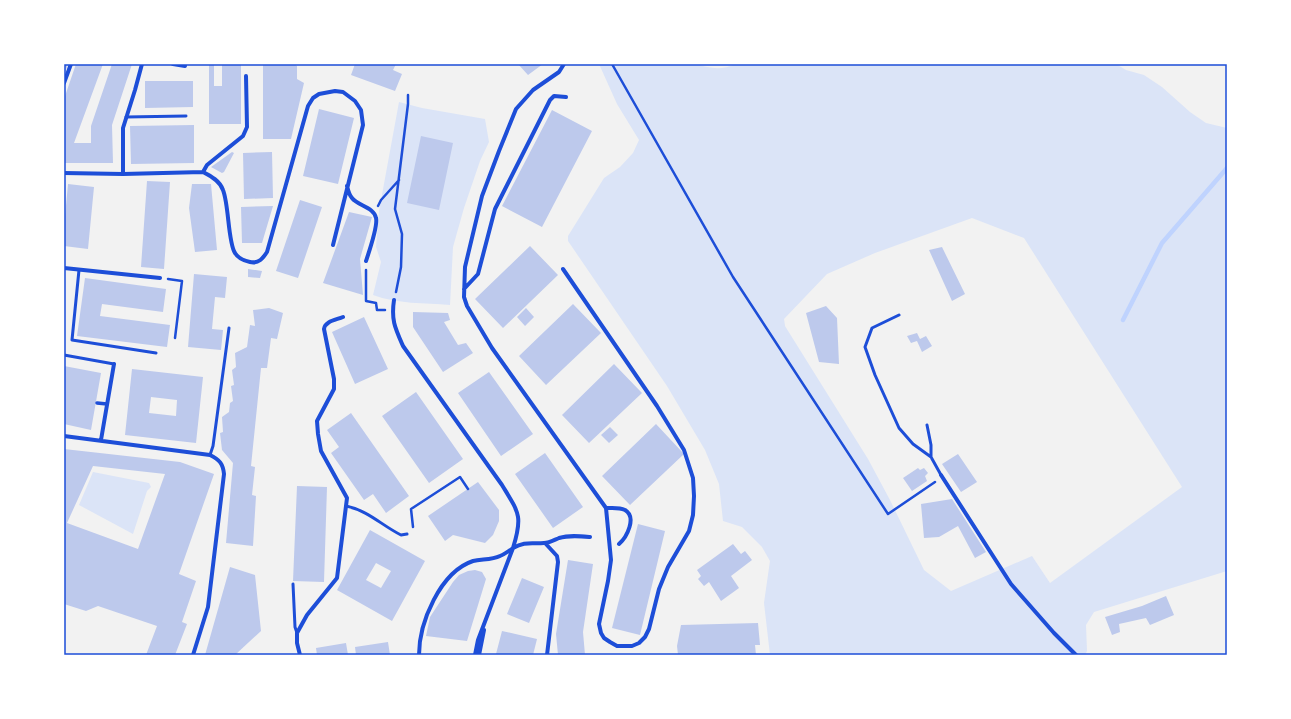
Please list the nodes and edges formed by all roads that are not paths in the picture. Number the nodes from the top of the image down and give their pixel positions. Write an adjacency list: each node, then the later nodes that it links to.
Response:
1 (71, 64): 7 (street)
2 (142, 64): 10 (street)
3 (173, 64): 5 (street)
4 (564, 64): 21 (street)
5 (185, 66)
6 (246, 76): 11 (street)
7 (64, 83)
8 (566, 96): 21 (street)
9 (186, 116): 10 (lane)
10 (126, 117): 13 (street)
11 (203, 172): 13 (street); 14 (street)
12 (64, 173): 13 (street)
13 (122, 174)
14 (347, 186): 15 (street); 16 (street)
15 (333, 245)
16 (366, 261)
17 (64, 268): 19 (street)
18 (563, 269): 38 (street)
19 (79, 270): 20 (street); 26 (lane)
20 (160, 278)
21 (464, 290): 38 (street)
22 (394, 300): 43 (street)
23 (900, 315): 35 (lane)
24 (343, 317): 37 (street)
25 (229, 328): 34 (lane)
26 (156, 353)
27 (64, 356): 28 (lane)
28 (114, 364): 30 (street)
29 (97, 403): 30 (street)
30 (107, 404): 33 (street)
31 (928, 425): 35 (lane)
32 (64, 436): 33 (street)
33 (101, 440): 34 (street)
34 (210, 455): 47 (street)
35 (931, 457): 36 (lane)
36 (942, 476): 53 (street)
37 (346, 506): 39 (lane); 46 (street)
38 (606, 508): 42 (street)
39 (407, 534)
40 (590, 537): 41 (street)
41 (545, 544): 43 (street); 52 (street)
42 (619, 544)
43 (513, 548): 45 (street); 49 (street)
44 (293, 584): 46 (lane)
45 (488, 616): 50 (street); 51 (street)
46 (298, 633): 48 (street)
47 (193, 655)
48 (300, 655)
49 (419, 655)
50 (475, 655)
51 (479, 655)
52 (547, 655)
53 (1076, 655)

